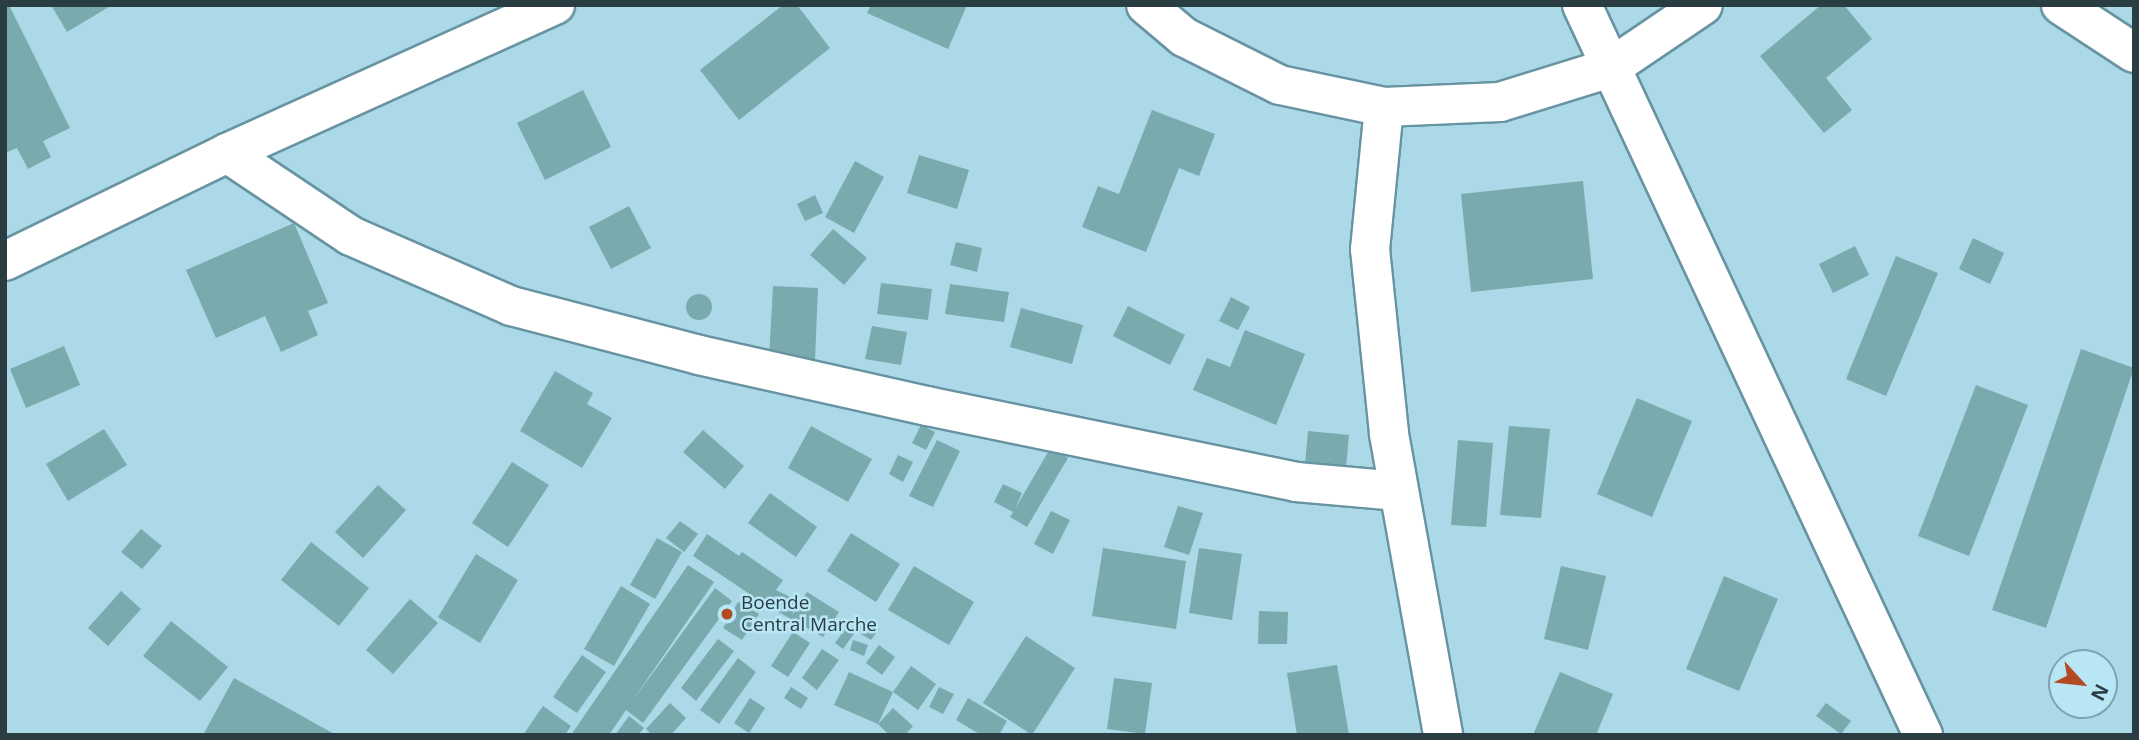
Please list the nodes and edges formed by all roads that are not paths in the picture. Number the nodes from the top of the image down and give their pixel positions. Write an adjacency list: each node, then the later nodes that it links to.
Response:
1 (555, 5): 9 (street)
2 (1146, 5): 8 (street)
3 (1582, 5): 7 (street)
4 (1703, 5): 7 (street)
5 (2061, 5): 6 (street)
6 (2134, 53)
7 (1610, 68): 8 (street); 13 (street)
8 (1384, 107): 11 (street)
9 (227, 153): 10 (street); 11 (street)
10 (5, 261)
11 (1399, 491): 12 (street)
12 (1443, 735)
13 (1923, 735)

